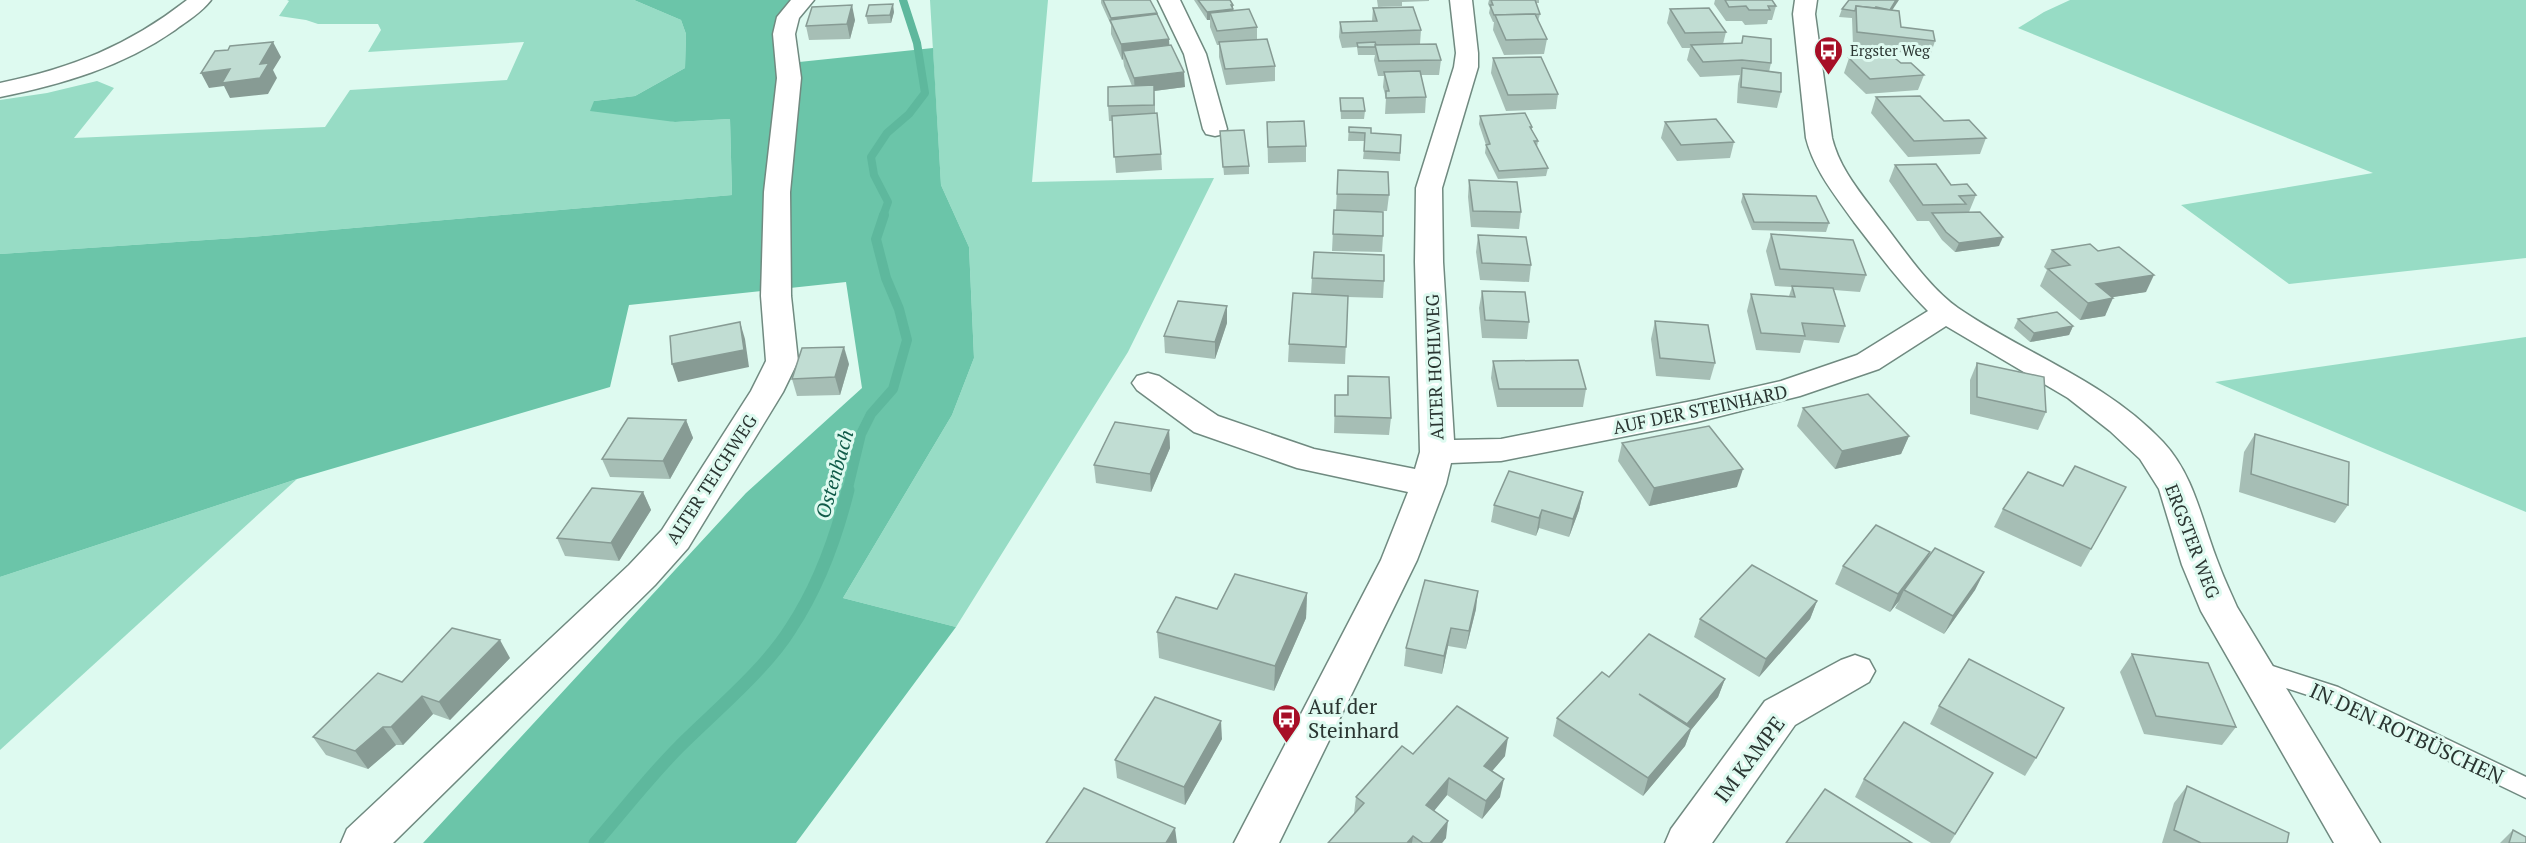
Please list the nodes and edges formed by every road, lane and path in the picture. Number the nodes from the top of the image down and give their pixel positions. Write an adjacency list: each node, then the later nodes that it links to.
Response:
1 (200, 0): 6 (street)
2 (803, 0): 15 (street, ALTER TEICHWEG)
3 (1169, 0): 7 (street)
4 (1461, 0): 10 (street, ALTER HOHLWEG)
5 (1806, 0): 8 (street, ERGSTER WEG)
6 (0, 90)
7 (1215, 129)
8 (1946, 313): 10 (street, AUF DER STEINHARD); 12 (street, ERGSTER WEG)
9 (1148, 383): 11 (street)
10 (1437, 452): 11 (street, ALTER HOHLWEG)
11 (1429, 484): 16 (street, ALTER HOHLWEG)
12 (2253, 668): 14 (lane, IN DEN ROTBÜSCHEN); 18 (street, ERGSTER WEG)
13 (1855, 671): 17 (street, IM KAMPE)
14 (2526, 788)
15 (363, 843)
16 (1256, 843)
17 (1688, 843)
18 (2358, 843)

